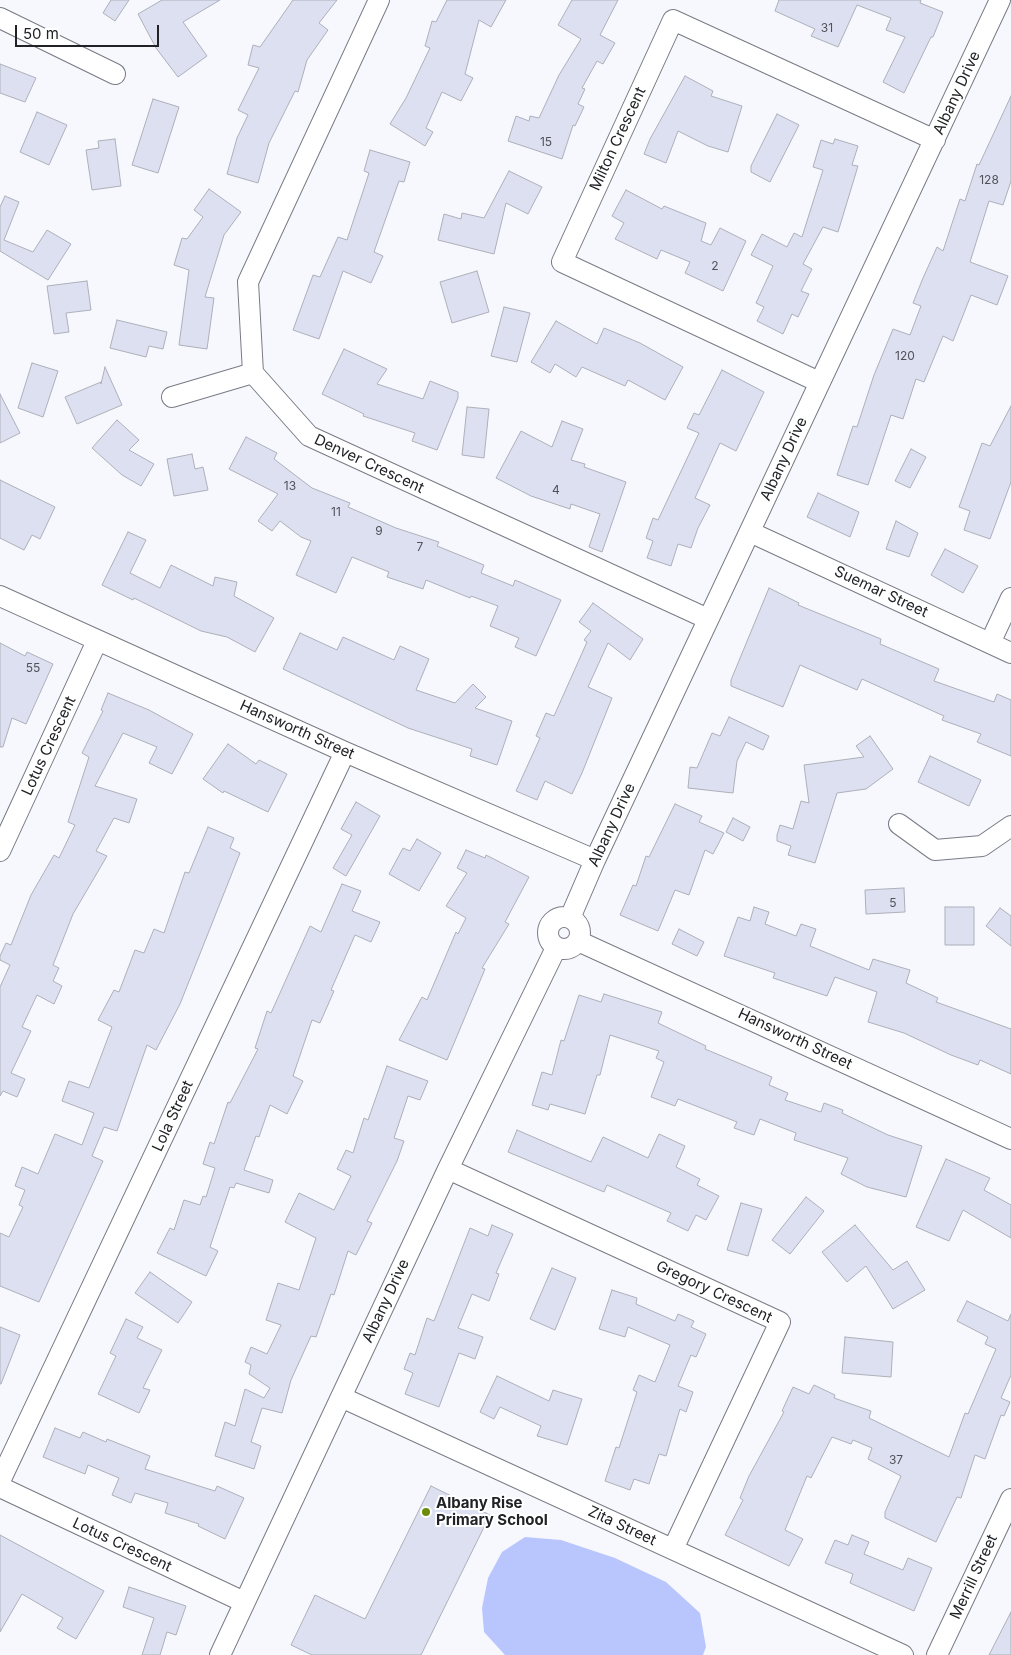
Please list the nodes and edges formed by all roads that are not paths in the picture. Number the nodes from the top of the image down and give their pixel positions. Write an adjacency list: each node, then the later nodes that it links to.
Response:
1 (379, 0): 6 (street)
2 (1000, 0): 5 (street, Albany Drive)
3 (0, 18): 4 (street)
4 (116, 74)
5 (935, 140): 7 (street, Albany Drive); 7 (street, Milton Crescent)
6 (253, 373): 8 (street); 12 (street, Denver Crescent)
7 (819, 382): 9 (street, Albany Drive)
8 (172, 397)
9 (750, 532): 12 (street, Albany Drive); 14 (street, Suemar Street)
10 (0, 596): 13 (street, Hansworth Street)
11 (1011, 598): 14 (street)
12 (708, 619): 20 (street, Albany Drive)
13 (97, 641): 16 (street, Hansworth Street); 19 (street, Lotus Crescent)
14 (990, 643): 15 (street, Suemar Street)
15 (1011, 653)
16 (346, 752): 20 (street, Hansworth Street); 27 (street, Lola Street)
17 (899, 824): 18 (street)
18 (1011, 826)
19 (0, 851)
20 (595, 860): 21 (street, Albany Drive)
21 (570, 918): 22 (street); 23 (street)
22 (578, 941): 23 (street); 24 (street, Hansworth Street)
23 (556, 948): 25 (street, Albany Drive)
24 (1011, 1139)
25 (448, 1169): 26 (street, Albany Drive); 30 (street, Gregory Crescent)
26 (341, 1397): 30 (street, Zita Street); 31 (street, Albany Drive)
27 (0, 1481)
28 (0, 1487): 31 (street, Lotus Crescent)
29 (1011, 1499): 34 (street, Merrill Street)
30 (673, 1549): 33 (street, Zita Street)
31 (244, 1602): 32 (street, Albany Drive)
32 (220, 1655)
33 (902, 1655)
34 (937, 1655)

